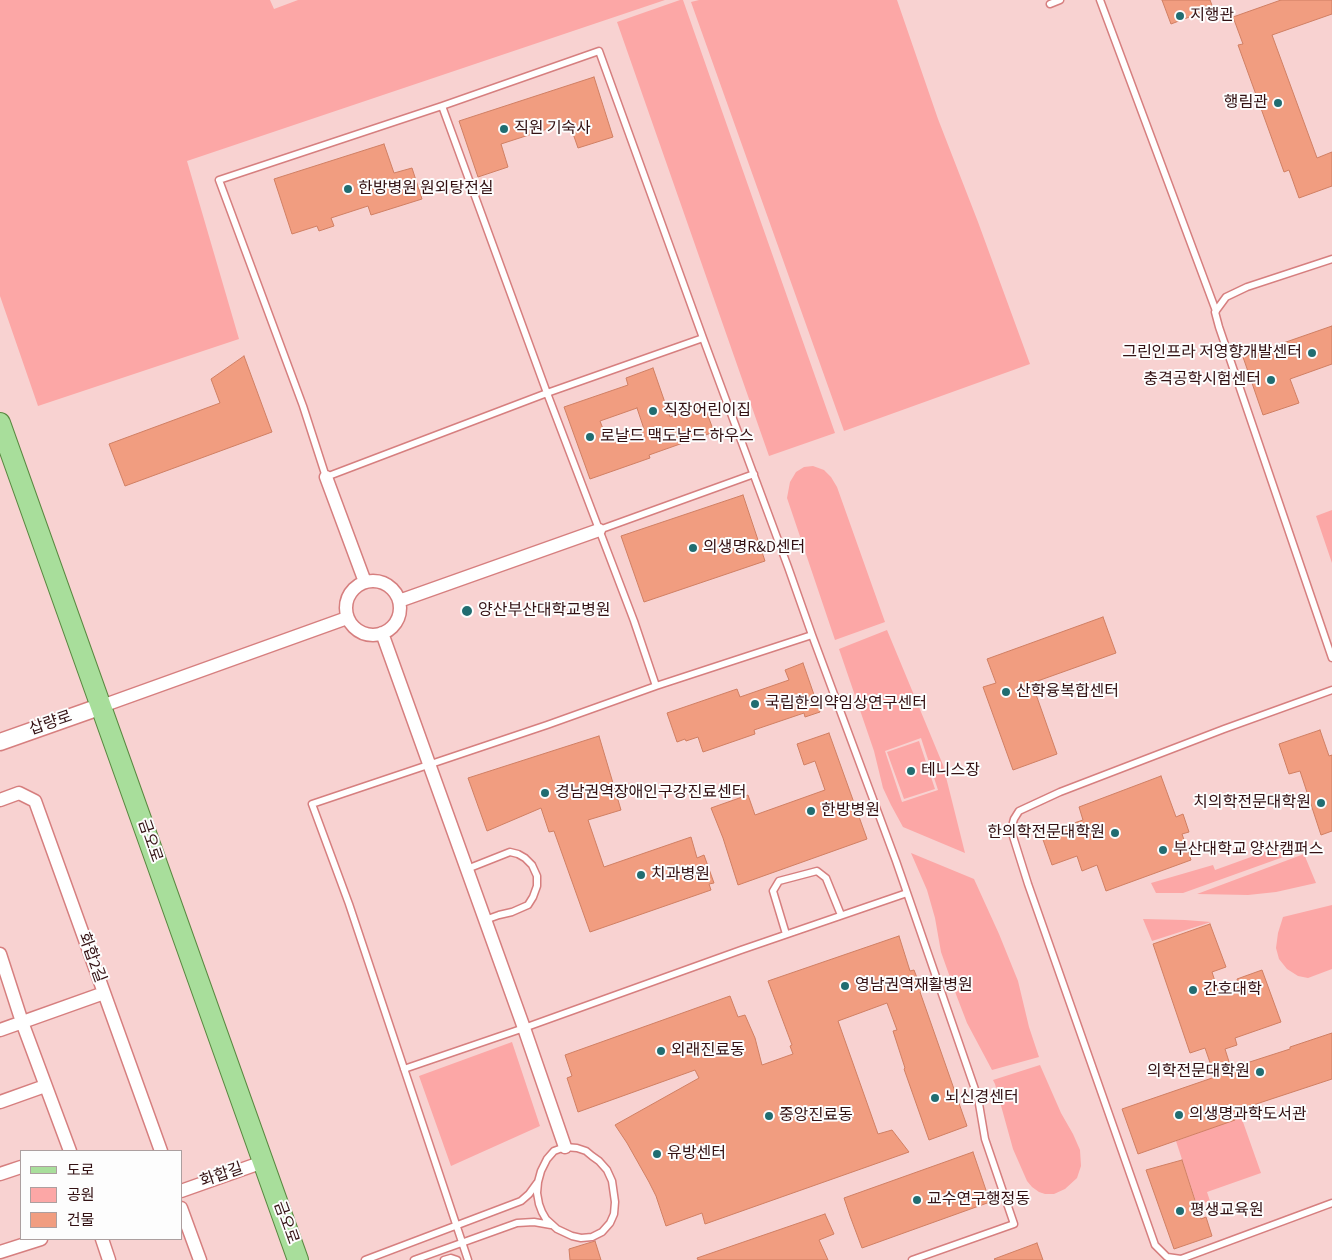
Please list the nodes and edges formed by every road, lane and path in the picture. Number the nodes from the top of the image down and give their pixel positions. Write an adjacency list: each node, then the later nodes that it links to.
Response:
1 (1060, 0): 3 (lane)
2 (1100, 0): 6 (lane)
3 (1050, 4)
4 (442, 106): 7 (lane); 8 (lane); 11 (lane)
5 (1332, 259): 6 (lane)
6 (1216, 311): 18 (lane)
7 (703, 338): 8 (lane); 10 (lane)
8 (547, 393): 11 (lane); 12 (lane)
9 (0, 423): 21 (main road, 금오로)
10 (754, 474): 12 (lane); 17 (lane)
11 (326, 477): 13 (street)
12 (600, 530): 14 (street); 19 (lane)
13 (364, 582): 14 (street); 15 (street)
14 (399, 602): 16 (street)
15 (347, 618): 16 (street); 21 (street)
16 (382, 633): 23 (street)
17 (812, 635): 19 (lane); 26 (lane)
18 (1332, 658)
19 (656, 686): 23 (lane)
20 (1332, 690): 46 (lane)
21 (102, 706): 22 (street, 삽량로); 41 (main road, 금오로)
22 (0, 742)
23 (429, 765): 25 (street); 35 (lane)
24 (0, 800): 31 (street, 화합2길)
25 (467, 869): 28 (street); 28 (lane)
26 (906, 892): 27 (lane); 62 (lane)
27 (841, 915): 29 (lane); 29 (lane)
28 (485, 920): 33 (street)
29 (786, 934): 33 (lane)
30 (0, 954): 32 (street)
31 (104, 993): 32 (street); 40 (street, 화합2길)
32 (22, 1022): 34 (street); 36 (street)
33 (524, 1028): 35 (lane); 38 (street)
34 (0, 1030)
35 (404, 1069): 49 (lane)
36 (45, 1086): 37 (street); 39 (street)
37 (0, 1102)
38 (565, 1147): 44 (lane); 48 (lane)
39 (70, 1150)
40 (161, 1150)
41 (263, 1162): 45 (street, 화합길); 56 (main road, 금오로)
42 (20, 1167): 43 (street)
43 (0, 1174)
44 (538, 1182): 48 (lane); 49 (lane)
45 (182, 1191)
46 (1332, 1203)
47 (182, 1211): 55 (street)
48 (552, 1225): 52 (lane)
49 (457, 1226): 52 (lane); 57 (lane)
50 (38, 1240): 53 (street)
51 (102, 1240): 54 (street)
52 (463, 1243): 58 (lane); 61 (lane)
53 (0, 1252)
54 (109, 1260)
55 (200, 1260)
56 (298, 1260)
57 (365, 1260)
58 (414, 1260)
59 (444, 1260): 60 (lane)
60 (457, 1260)
61 (468, 1260)
62 (912, 1260)

